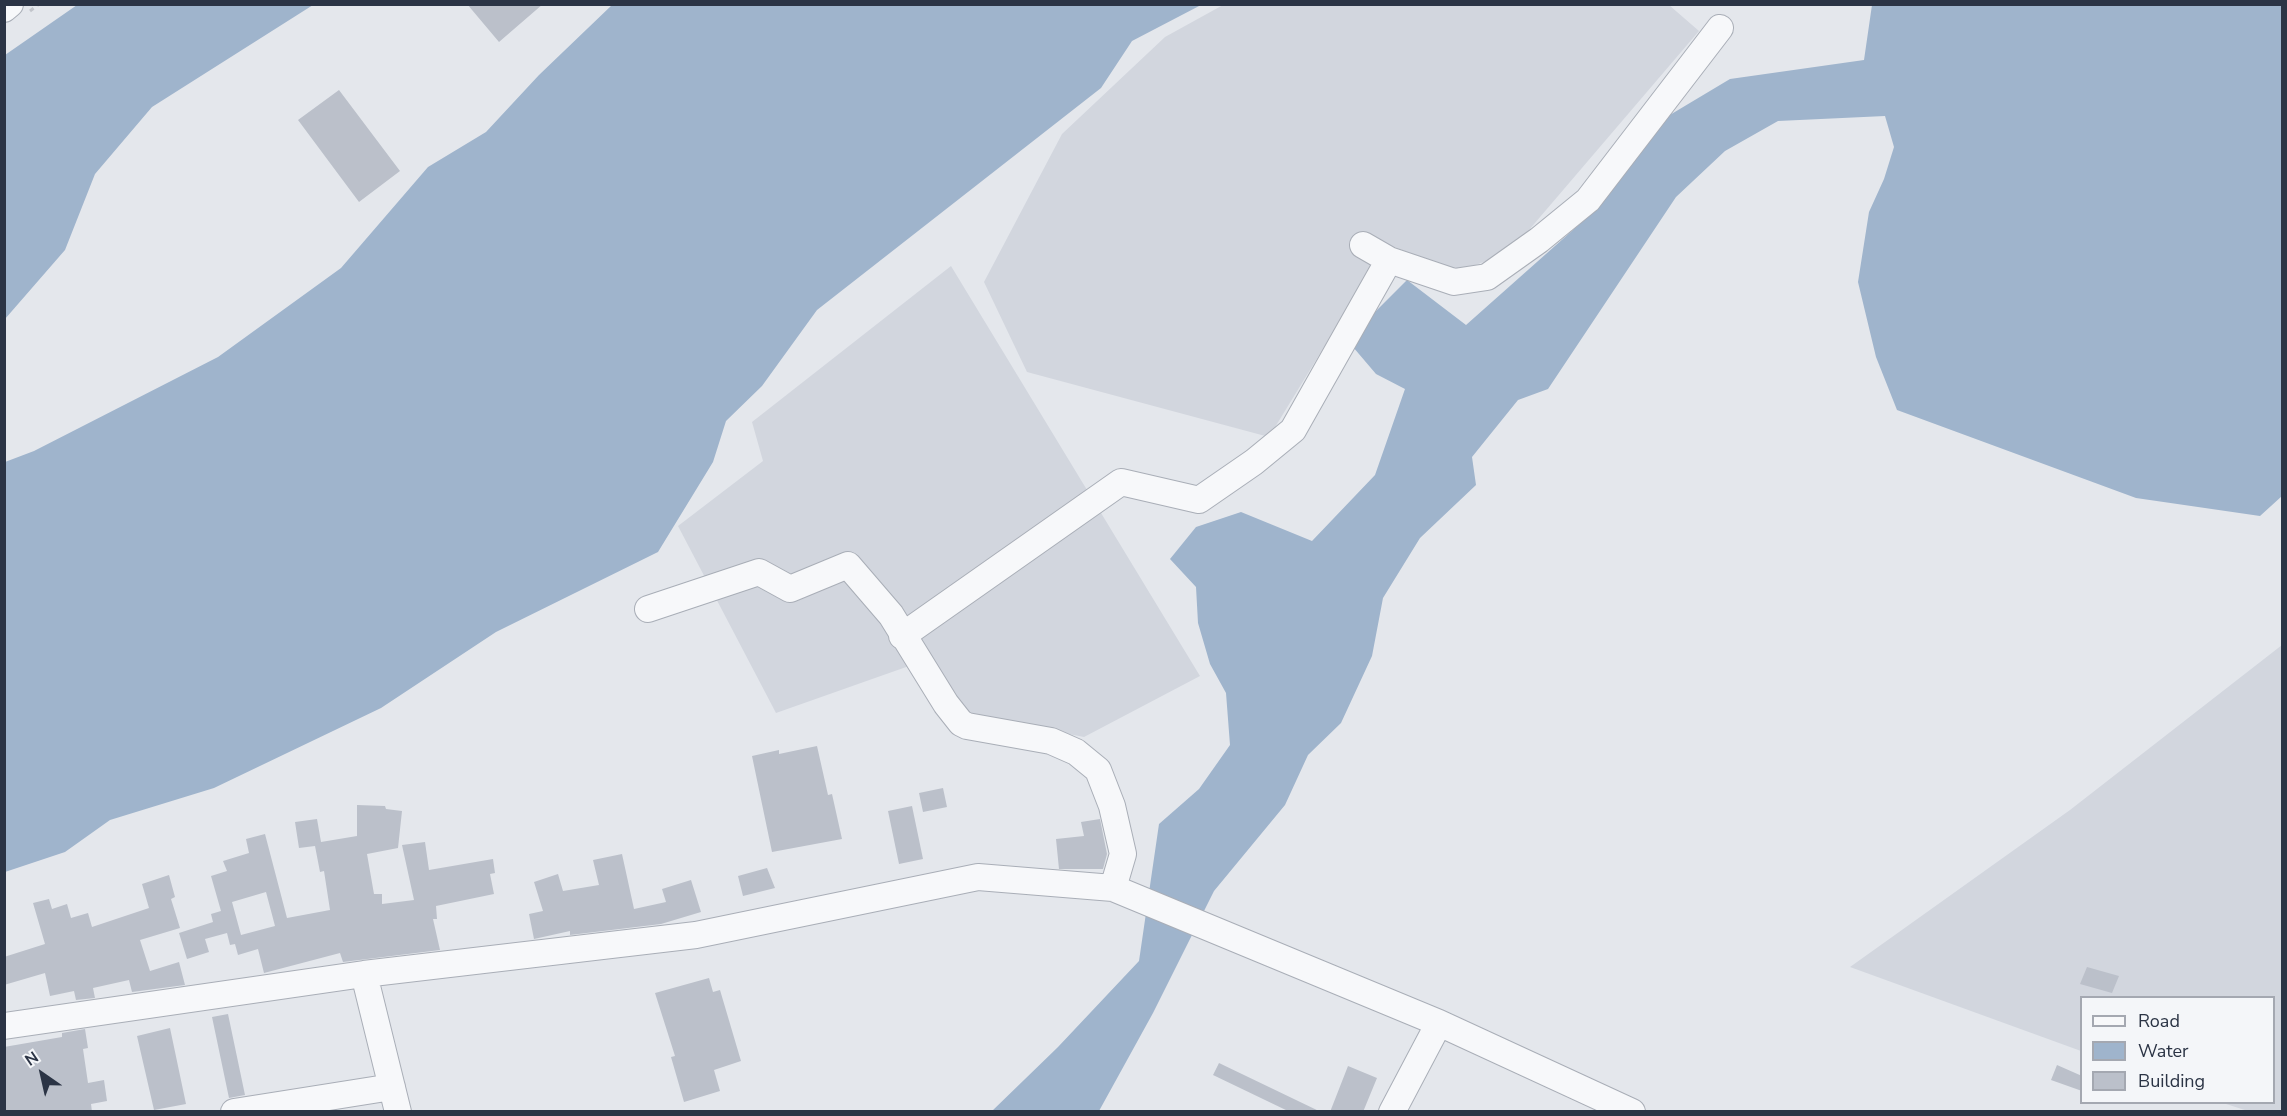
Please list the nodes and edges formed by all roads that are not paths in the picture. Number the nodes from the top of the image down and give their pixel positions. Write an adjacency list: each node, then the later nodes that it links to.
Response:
1 (10, 4): 2 (street)
2 (4, 9)
3 (1720, 28): 5 (street)
4 (1364, 245): 5 (street)
5 (1389, 261): 7 (street)
6 (648, 609): 7 (street)
7 (902, 636): 8 (street)
8 (1113, 888): 9 (street); 10 (street)
9 (364, 974): 11 (street); 12 (street)
10 (1439, 1023): 14 (street); 15 (street)
11 (4, 1026)
12 (395, 1099): 13 (street)
13 (234, 1112)
14 (1392, 1112)
15 (1632, 1112)

